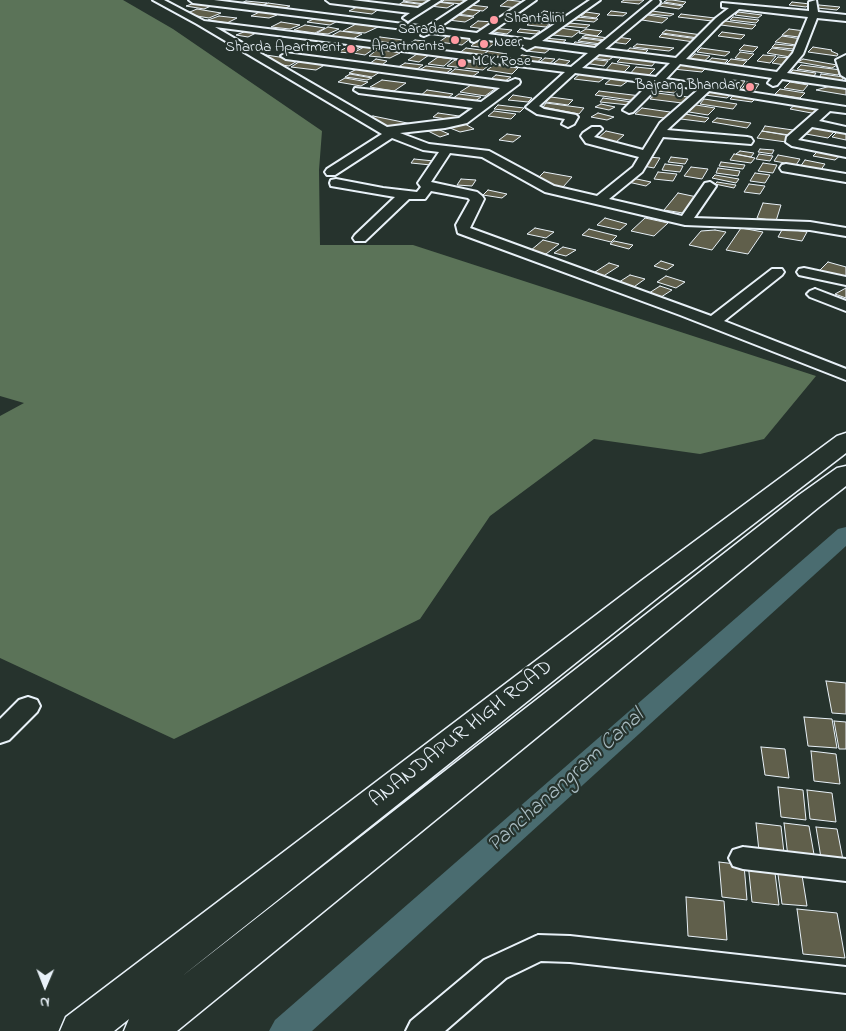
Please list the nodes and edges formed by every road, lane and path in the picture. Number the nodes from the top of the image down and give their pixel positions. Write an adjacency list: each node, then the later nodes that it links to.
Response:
1 (157, 0): 16 (street)
2 (193, 0): 13 (street)
3 (330, 0): 12 (street)
4 (437, 0): 12 (street)
5 (474, 0): 19 (street)
6 (532, 0): 20 (street)
7 (596, 0): 22 (street)
8 (656, 2): 25 (street)
9 (813, 2): 14 (street)
10 (720, 4): 11 (street)
11 (737, 6): 14 (street); 29 (street)
12 (420, 11): 17 (street)
13 (288, 12): 17 (street); 18 (street)
14 (814, 14): 15 (street); 34 (street)
15 (846, 18)
16 (200, 22): 18 (street); 49 (street)
17 (395, 26): 19 (street); 21 (street)
18 (256, 29): 21 (street)
19 (429, 30): 20 (street); 23 (street)
20 (478, 36): 22 (street); 26 (street)
21 (362, 43): 23 (street)
22 (532, 43): 25 (street); 30 (street)
23 (397, 48): 24 (street)
24 (417, 50): 26 (street); 32 (street)
25 (596, 51): 29 (street); 33 (street)
26 (453, 55): 30 (street)
27 (286, 56): 32 (street)
28 (846, 58): 35 (street)
29 (678, 61): 34 (street); 36 (street)
30 (508, 63): 31 (street)
31 (533, 66): 33 (street); 38 (street)
32 (389, 70): 38 (street); 41 (street)
33 (572, 70): 36 (street); 46 (street)
34 (780, 75): 37 (street); 40 (street)
35 (846, 75)
36 (658, 82): 39 (street); 43 (street)
37 (846, 85)
38 (510, 86): 41 (street)
39 (706, 88): 40 (street); 50 (street)
40 (764, 96): 42 (street)
41 (484, 106): 49 (street)
42 (828, 107): 44 (street); 45 (street)
43 (629, 110)
44 (846, 110)
45 (810, 123): 48 (street); 53 (street)
46 (568, 124)
47 (596, 129): 54 (street)
48 (846, 130)
49 (388, 132): 52 (street); 59 (street)
50 (658, 133): 51 (street); 54 (street)
51 (747, 141)
52 (447, 149): 57 (street); 60 (street)
53 (846, 153)
54 (647, 155): 60 (street)
55 (786, 168): 56 (street)
56 (846, 178)
57 (428, 186): 59 (street); 69 (street)
58 (710, 186): 61 (street)
59 (406, 194): 63 (street)
60 (599, 201): 61 (street)
61 (685, 221): 62 (street)
62 (846, 232)
63 (360, 238)
64 (777, 272): 69 (street)
65 (804, 272): 66 (street)
66 (846, 281)
67 (815, 294): 68 (street)
68 (846, 306)
69 (712, 322): 70 (street)
70 (846, 375)
71 (846, 441): 78 (main road, ANANDAPUR HIGH ROAD)
72 (846, 474): 79 (main road, ANANDAPUR HIGH ROAD)
73 (28, 706): 74 (street)
74 (0, 734)
75 (743, 858): 76 (street)
76 (846, 870)
77 (846, 980): 80 (street)
78 (81, 1031)
79 (145, 1031)
80 (422, 1031)

